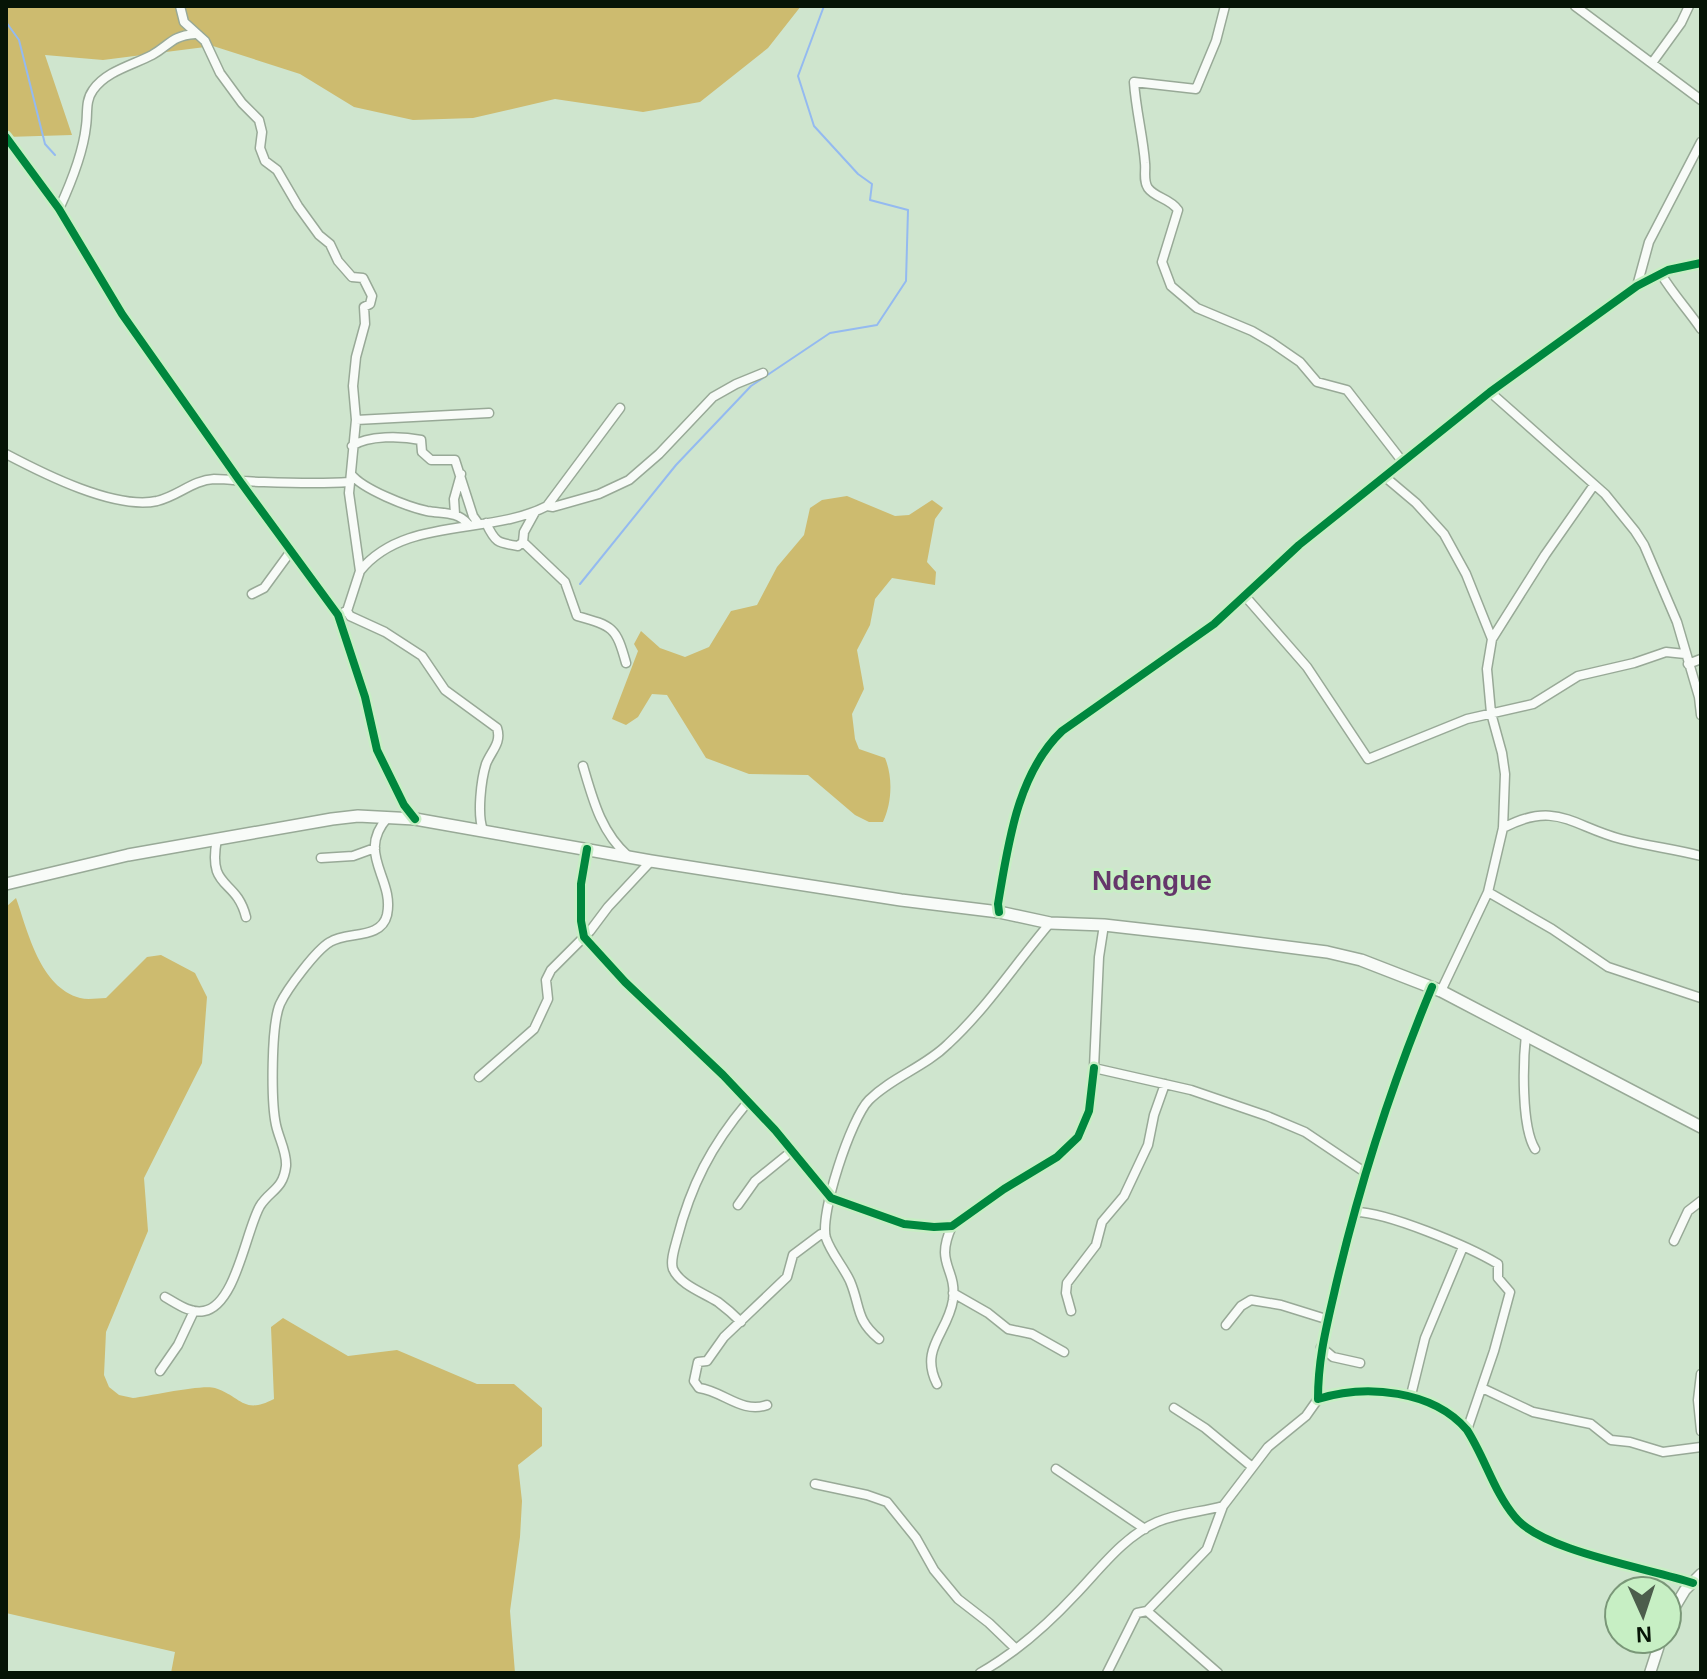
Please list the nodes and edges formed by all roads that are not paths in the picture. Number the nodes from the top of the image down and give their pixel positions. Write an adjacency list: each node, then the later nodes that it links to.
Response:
1 (180, 6): 5 (street)
2 (1225, 6): 23 (street)
3 (1575, 6): 6 (street)
4 (1689, 6): 6 (street)
5 (196, 34): 11 (street); 20 (street)
6 (1652, 63): 7 (street)
7 (1701, 100)
8 (6, 137): 10 (street)
9 (1701, 142): 14 (street)
10 (10, 146): 11 (street)
11 (59, 209): 27 (street)
12 (1701, 263): 13 (street)
13 (1661, 274): 14 (street); 15 (street)
14 (1637, 286): 17 (street)
15 (1701, 329)
16 (763, 373): 29 (street)
17 (1490, 392): 23 (street); 28 (street)
18 (620, 408): 29 (street)
19 (489, 413): 20 (street)
20 (356, 420): 21 (street)
21 (352, 446): 24 (street); 26 (street)
22 (6, 454): 27 (street)
23 (1402, 461): 25 (street)
24 (461, 474): 31 (street); 32 (street)
25 (1384, 476): 37 (street); 39 (street)
26 (350, 478): 27 (street); 31 (street); 35 (street)
27 (239, 480): 34 (street)
28 (1594, 485): 39 (street); 40 (street)
29 (547, 506): 30 (street)
30 (535, 512): 32 (street); 33 (street)
31 (455, 514): 32 (street)
32 (477, 523): 33 (street); 35 (street)
33 (523, 542): 42 (street)
34 (291, 551): 36 (street); 38 (street)
35 (360, 571): 38 (street)
36 (252, 594)
37 (1245, 596): 44 (street); 60 (street)
38 (343, 613): 48 (street); 50 (street)
39 (1492, 639): 44 (street)
40 (1685, 654): 43 (street); 44 (street)
41 (1701, 659): 43 (street)
42 (626, 663)
43 (1688, 664): 45 (street)
44 (1491, 713): 49 (street)
45 (1701, 715)
46 (583, 766): 55 (street)
47 (388, 816): 48 (main road); 51 (main road); 52 (street)
48 (415, 819): 50 (main road)
49 (1503, 828): 54 (street); 59 (street)
50 (483, 830): 53 (main road)
51 (217, 839): 58 (main road); 61 (street)
52 (375, 848): 56 (street); 86 (street)
53 (587, 849): 55 (main road); 64 (street)
54 (1701, 856)
55 (629, 857): 57 (main road)
56 (321, 858)
57 (651, 861): 60 (main road); 64 (street)
58 (6, 884)
59 (1488, 892): 65 (street); 66 (street)
60 (999, 912): 62 (main road)
61 (246, 917)
62 (1050, 923): 63 (main road); 76 (street)
63 (1104, 925): 65 (main road); 68 (street)
64 (584, 937): 69 (street); 71 (street)
65 (1436, 989): 67 (main road); 75 (street)
66 (1701, 998)
67 (1526, 1034): 72 (main road); 73 (street)
68 (1094, 1068): 70 (street); 80 (street)
69 (479, 1077)
70 (1165, 1084): 75 (street); 87 (street)
71 (747, 1103): 74 (street); 89 (street)
72 (1701, 1127)
73 (1535, 1149)
74 (792, 1151): 76 (street); 78 (street)
75 (1366, 1173): 79 (street)
76 (831, 1198): 80 (street); 81 (street)
77 (1701, 1201): 82 (street)
78 (738, 1205)
79 (1354, 1212): 83 (street); 88 (street)
80 (952, 1226): 84 (street)
81 (825, 1236): 89 (street); 91 (street)
82 (1674, 1241)
83 (1463, 1247): 98 (street); 99 (street)
84 (953, 1293): 93 (street); 97 (street)
85 (165, 1297): 86 (street)
86 (194, 1311): 95 (street)
87 (1071, 1311)
88 (1326, 1319): 90 (street); 92 (street)
89 (741, 1322): 101 (street)
90 (1226, 1325)
91 (879, 1339)
92 (1321, 1347): 94 (street); 100 (street)
93 (1064, 1352)
94 (1360, 1363)
95 (160, 1371)
96 (1701, 1374): 104 (street)
97 (937, 1384)
98 (1482, 1388): 103 (street); 105 (street)
99 (1411, 1395): 100 (street); 103 (street)
100 (1318, 1399): 106 (street)
101 (767, 1405)
102 (1174, 1408): 106 (street)
103 (1467, 1430): 112 (street)
104 (1701, 1431)
105 (1701, 1447)
106 (1251, 1466): 109 (street)
107 (1056, 1469): 110 (street)
108 (815, 1484): 115 (street)
109 (1223, 1506): 110 (street); 114 (street)
110 (1145, 1529): 115 (street)
111 (1701, 1574): 112 (street)
112 (1693, 1583): 113 (street)
113 (1683, 1595)
114 (1147, 1611): 117 (street); 118 (street)
115 (1015, 1648): 116 (street)
116 (980, 1673)
117 (1107, 1673)
118 (1218, 1673)

